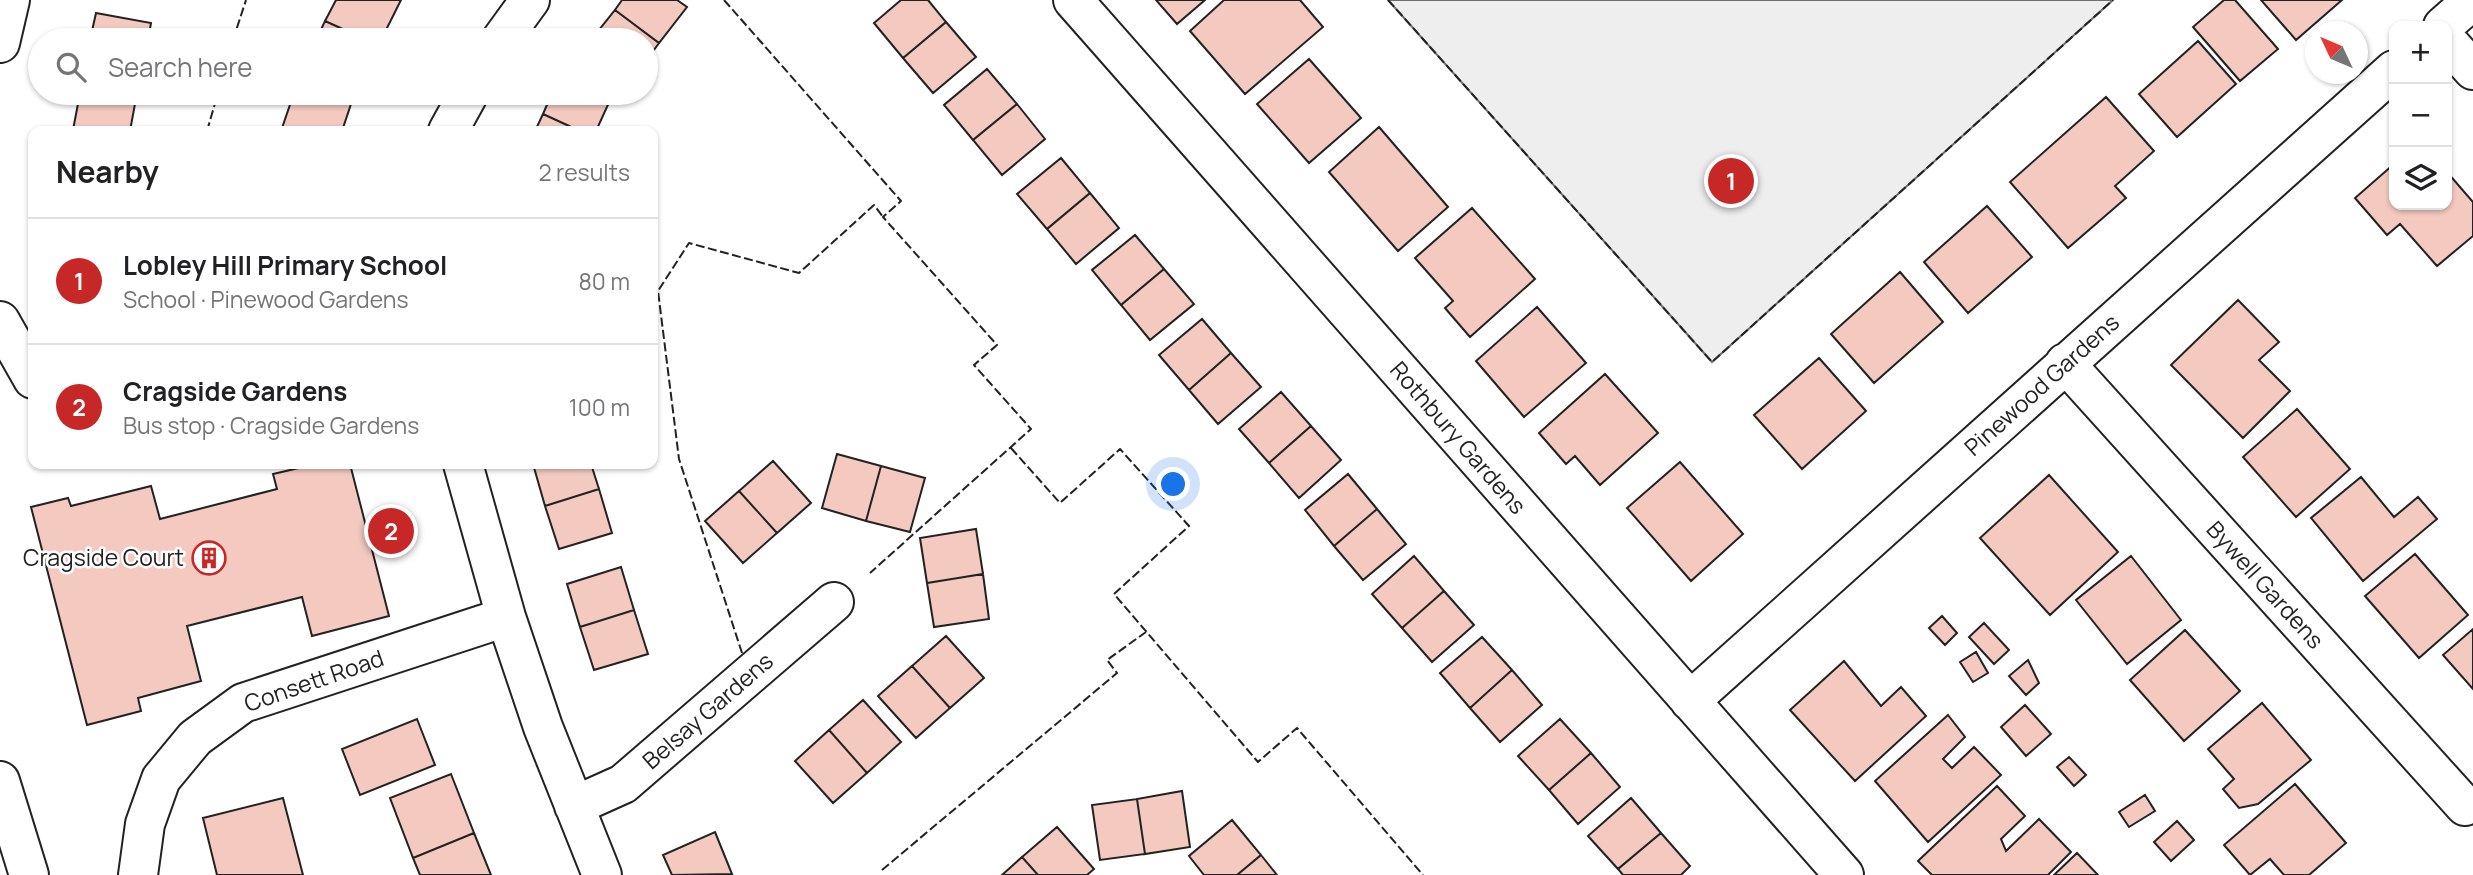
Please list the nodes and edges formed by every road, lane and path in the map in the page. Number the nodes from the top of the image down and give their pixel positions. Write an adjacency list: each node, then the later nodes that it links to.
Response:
1 (10, 0): 7 (main road)
2 (530, 0): 6 (main road)
3 (1073, 0): 19 (main road, Rothbury Gardens)
4 (2473, 0): 5 (main road)
5 (2449, 21)
6 (510, 28)
7 (0, 43)
8 (2452, 47): 9 (main road)
9 (2473, 70)
10 (2389, 73): 14 (main road, Pinewood Gardens)
11 (462, 105): 12 (main road)
12 (451, 126)
13 (0, 321): 15 (main road)
14 (2065, 363): 19 (main road, Pinewood Gardens); 22 (main road, Bywell Gardens)
15 (28, 370)
16 (464, 469): 18 (main road)
17 (834, 602): 21 (main road, Belsay Gardens)
18 (506, 617): 21 (main road); 24 (main road, Consett Road)
19 (1690, 701): 26 (main road, Rothbury Gardens)
20 (0, 781): 23 (main road)
21 (574, 806): 25 (main road)
22 (2465, 806)
23 (29, 875)
24 (138, 875)
25 (602, 875)
26 (1844, 875)

